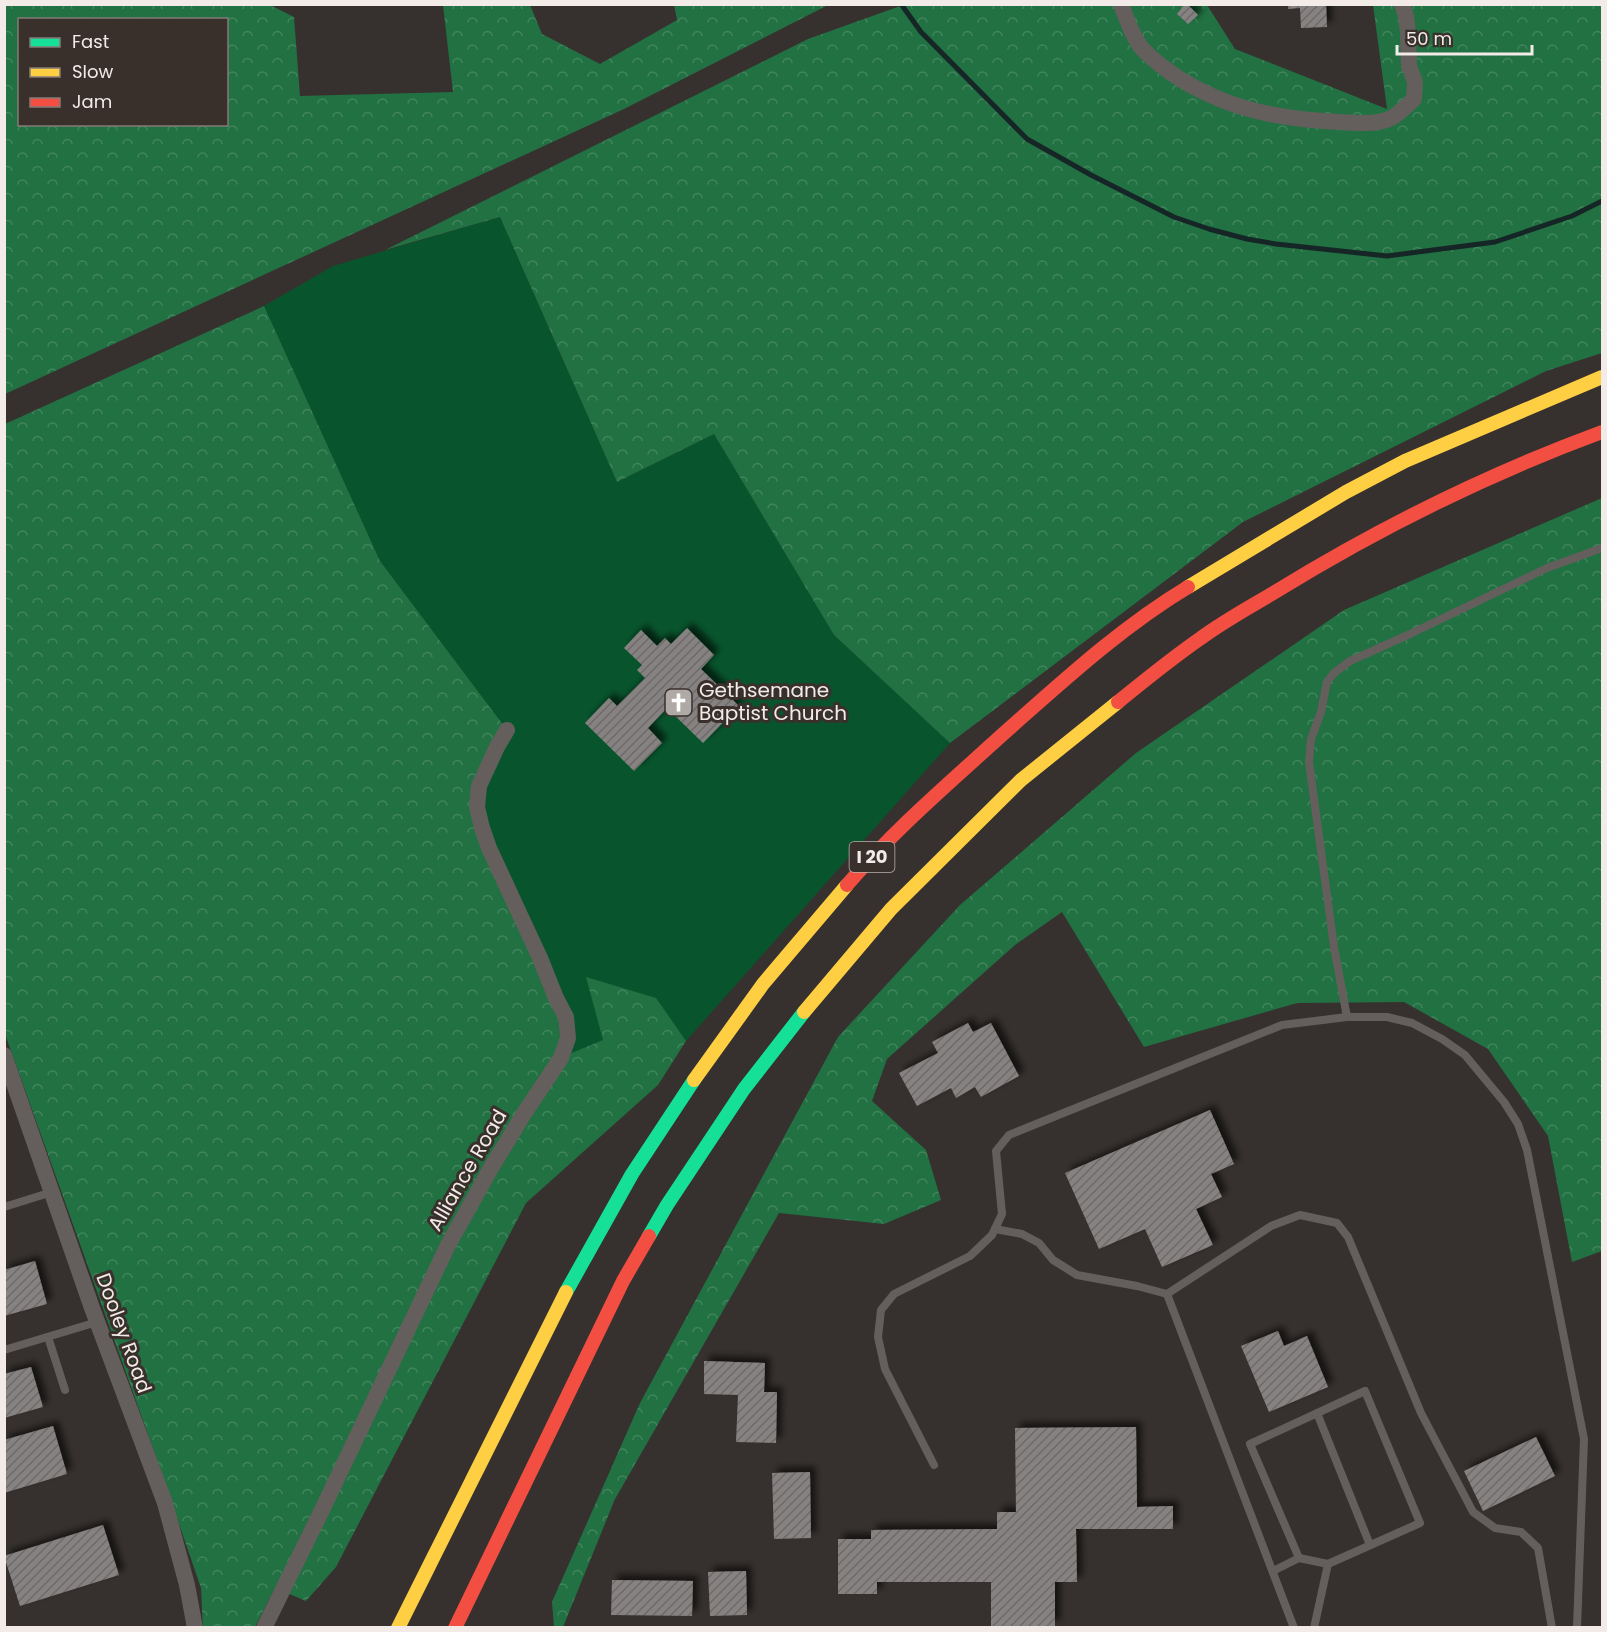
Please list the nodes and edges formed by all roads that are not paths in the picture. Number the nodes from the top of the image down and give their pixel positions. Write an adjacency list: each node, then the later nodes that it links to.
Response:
1 (1121, 4): 2 (street)
2 (1402, 4)
3 (1602, 377): 25 (highway, I 20)
4 (1602, 432): 26 (highway, I 20)
5 (1602, 548): 7 (lane)
6 (507, 730): 24 (street, Alliance Road)
7 (1347, 1017): 11 (lane); 30 (lane)
8 (4, 1055): 9 (street, Dooley Road)
9 (52, 1192): 10 (lane); 13 (street, Dooley Road)
10 (4, 1207)
11 (995, 1229): 12 (lane); 18 (lane)
12 (1167, 1294): 22 (lane); 29 (lane)
13 (97, 1322): 14 (lane); 23 (street, Dooley Road)
14 (48, 1337): 15 (lane); 16 (lane)
15 (4, 1350)
16 (65, 1390)
17 (1317, 1413): 19 (lane); 19 (lane); 20 (lane)
18 (934, 1465)
19 (1370, 1545): 21 (lane)
20 (1299, 1558): 21 (lane); 22 (lane)
21 (1328, 1564): 28 (lane)
22 (1273, 1571): 27 (lane)
23 (195, 1628)
24 (264, 1628)
25 (398, 1628)
26 (455, 1628)
27 (1294, 1628)
28 (1314, 1628)
29 (1552, 1628)
30 (1577, 1628)

